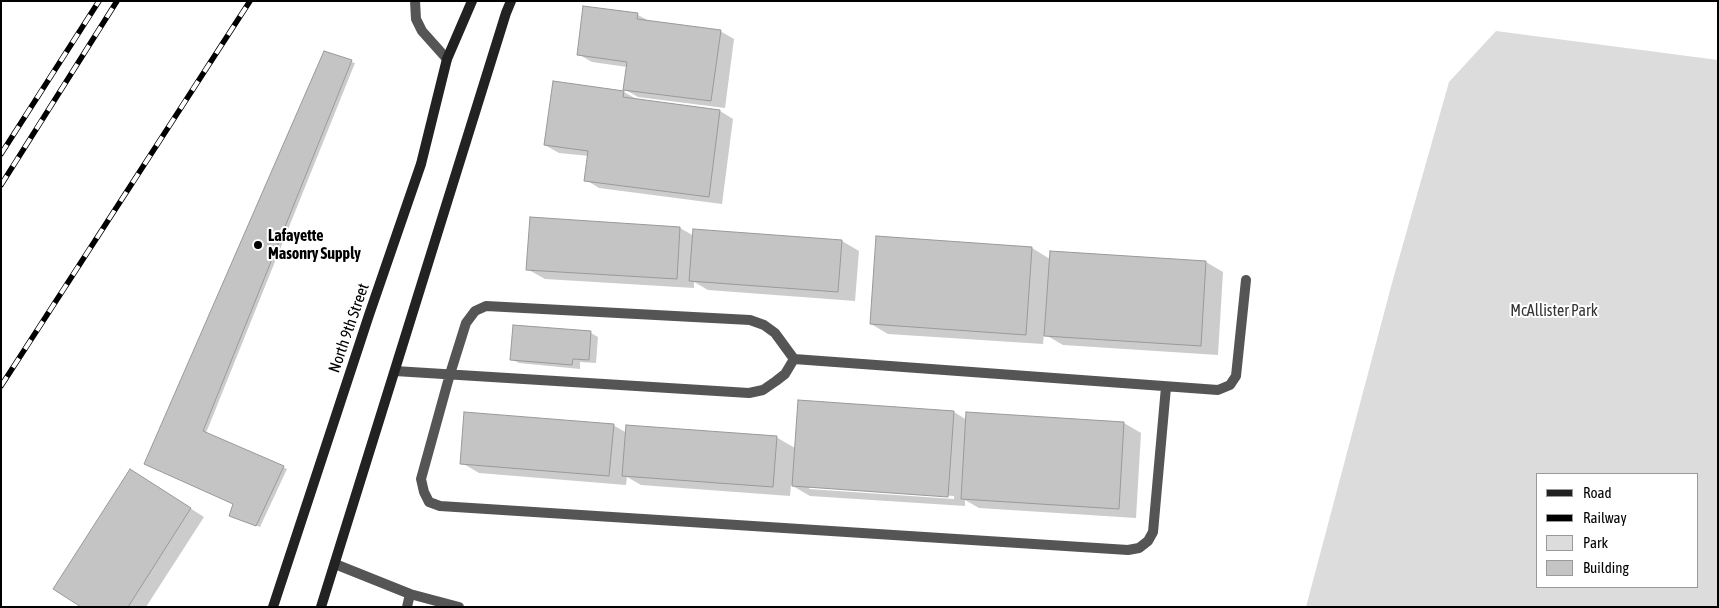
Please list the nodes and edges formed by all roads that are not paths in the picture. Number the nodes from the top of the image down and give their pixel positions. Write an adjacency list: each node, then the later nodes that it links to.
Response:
1 (414, 1): 4 (street)
2 (472, 1): 4 (main road, North 9th Street)
3 (511, 1): 7 (main road)
4 (447, 59): 12 (main road, North 9th Street)
5 (1246, 280): 9 (street)
6 (794, 359): 8 (street); 8 (street); 9 (street)
7 (395, 371): 8 (street); 10 (main road)
8 (450, 374): 9 (street)
9 (1166, 387)
10 (335, 564): 11 (street); 13 (main road)
11 (410, 594): 14 (street); 15 (street)
12 (273, 607)
13 (322, 607)
14 (407, 607)
15 (459, 607)

